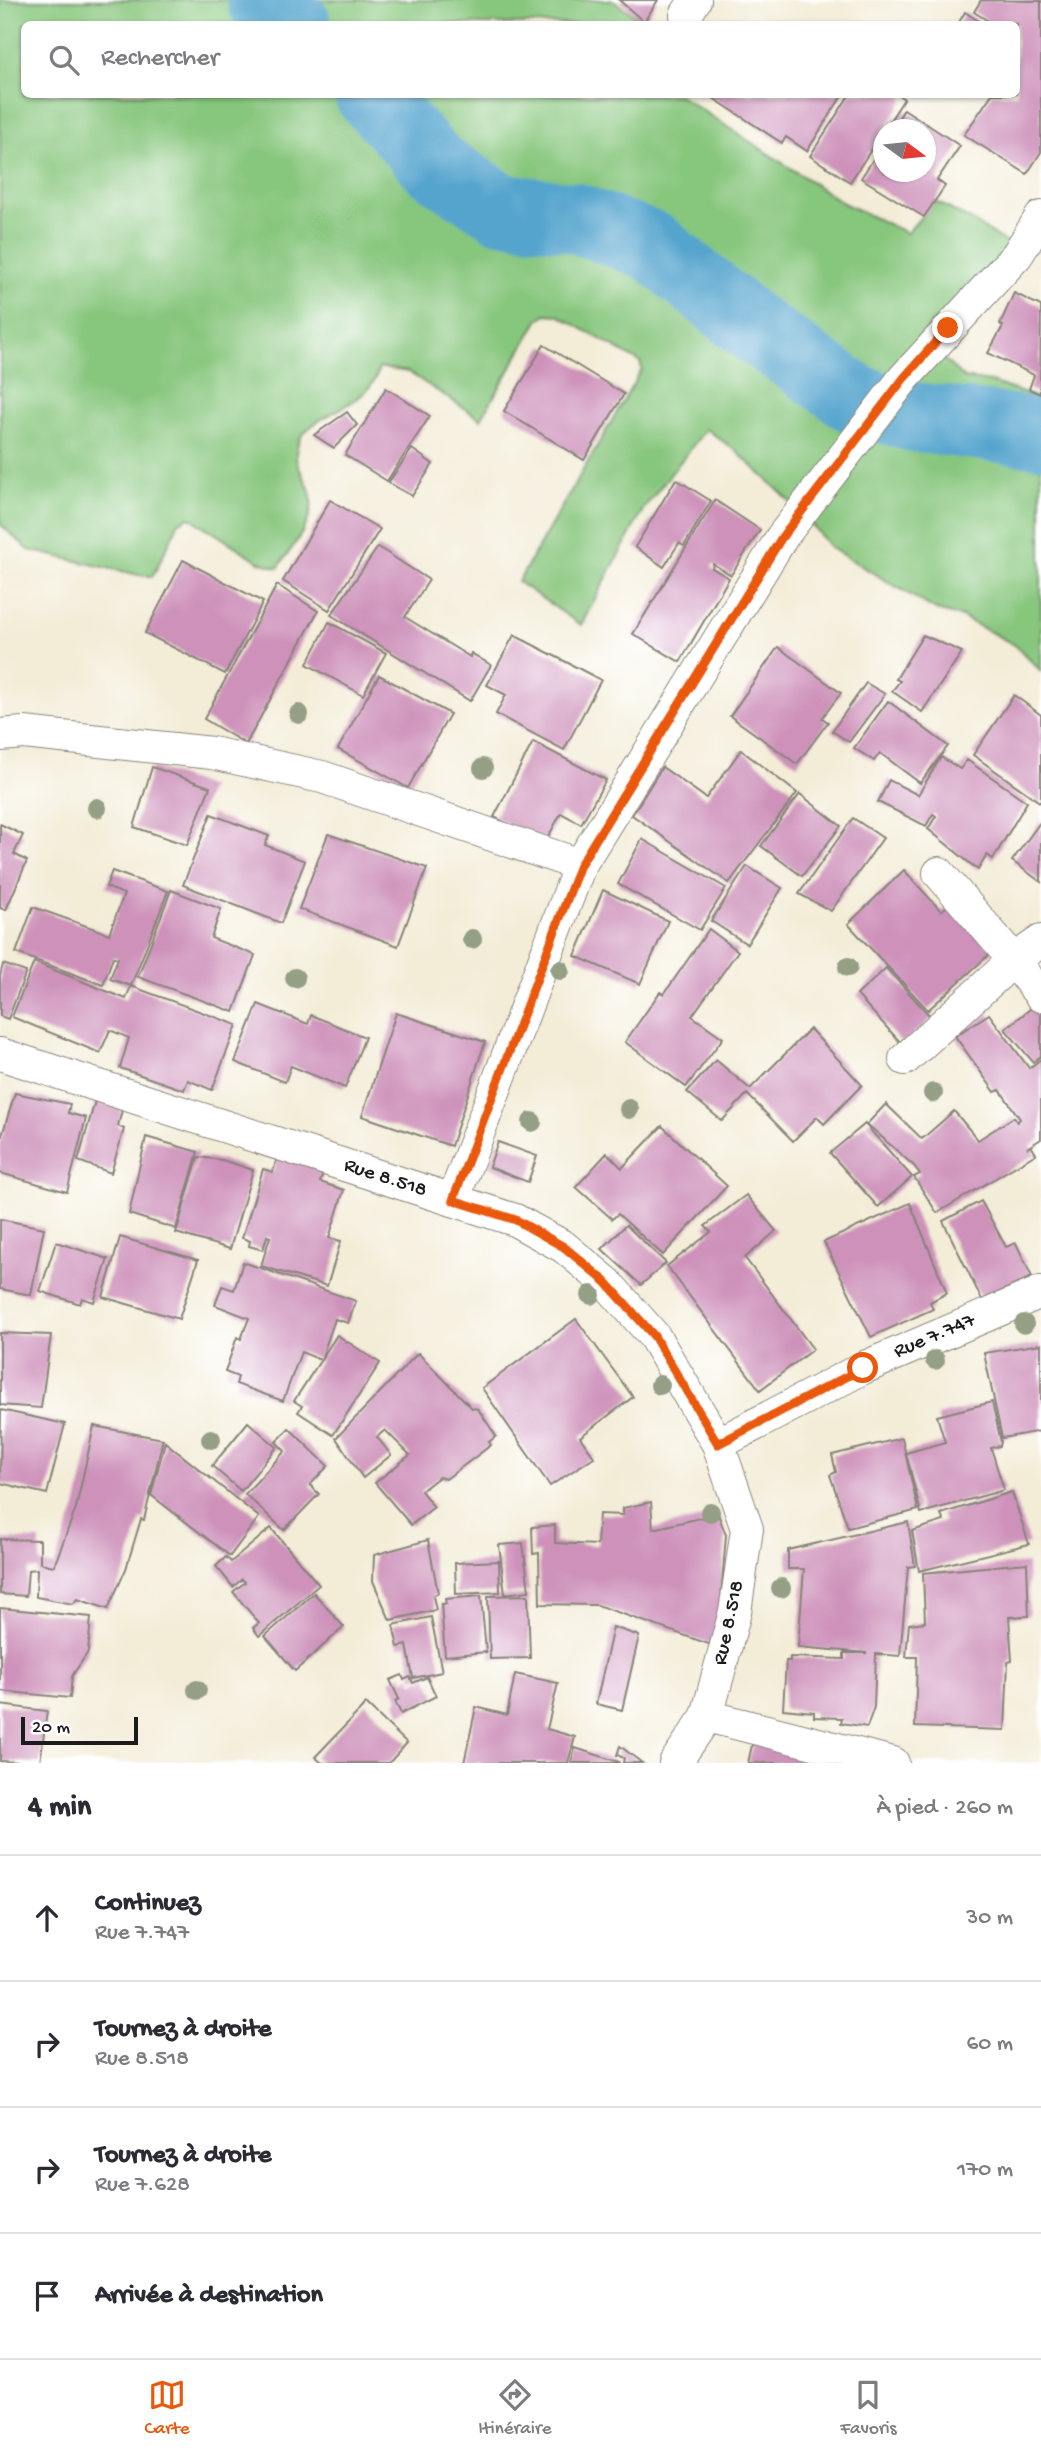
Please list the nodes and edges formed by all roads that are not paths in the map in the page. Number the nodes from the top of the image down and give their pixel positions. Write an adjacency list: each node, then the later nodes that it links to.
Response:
1 (1041, 217): 3 (street)
2 (0, 735): 3 (street)
3 (580, 865): 10 (street)
4 (939, 873): 6 (street)
5 (1041, 941): 6 (street)
6 (1014, 960): 7 (street); 9 (street)
7 (1041, 996)
8 (0, 1055): 10 (street, Rue 8.518)
9 (905, 1059)
10 (453, 1200): 12 (street, Rue 8.518)
11 (1041, 1292): 12 (street, Rue 7.747)
12 (718, 1444): 13 (street, Rue 8.518)
13 (707, 1716): 14 (street, Rue 8.518); 15 (street)
14 (675, 1763)
15 (893, 1763)

